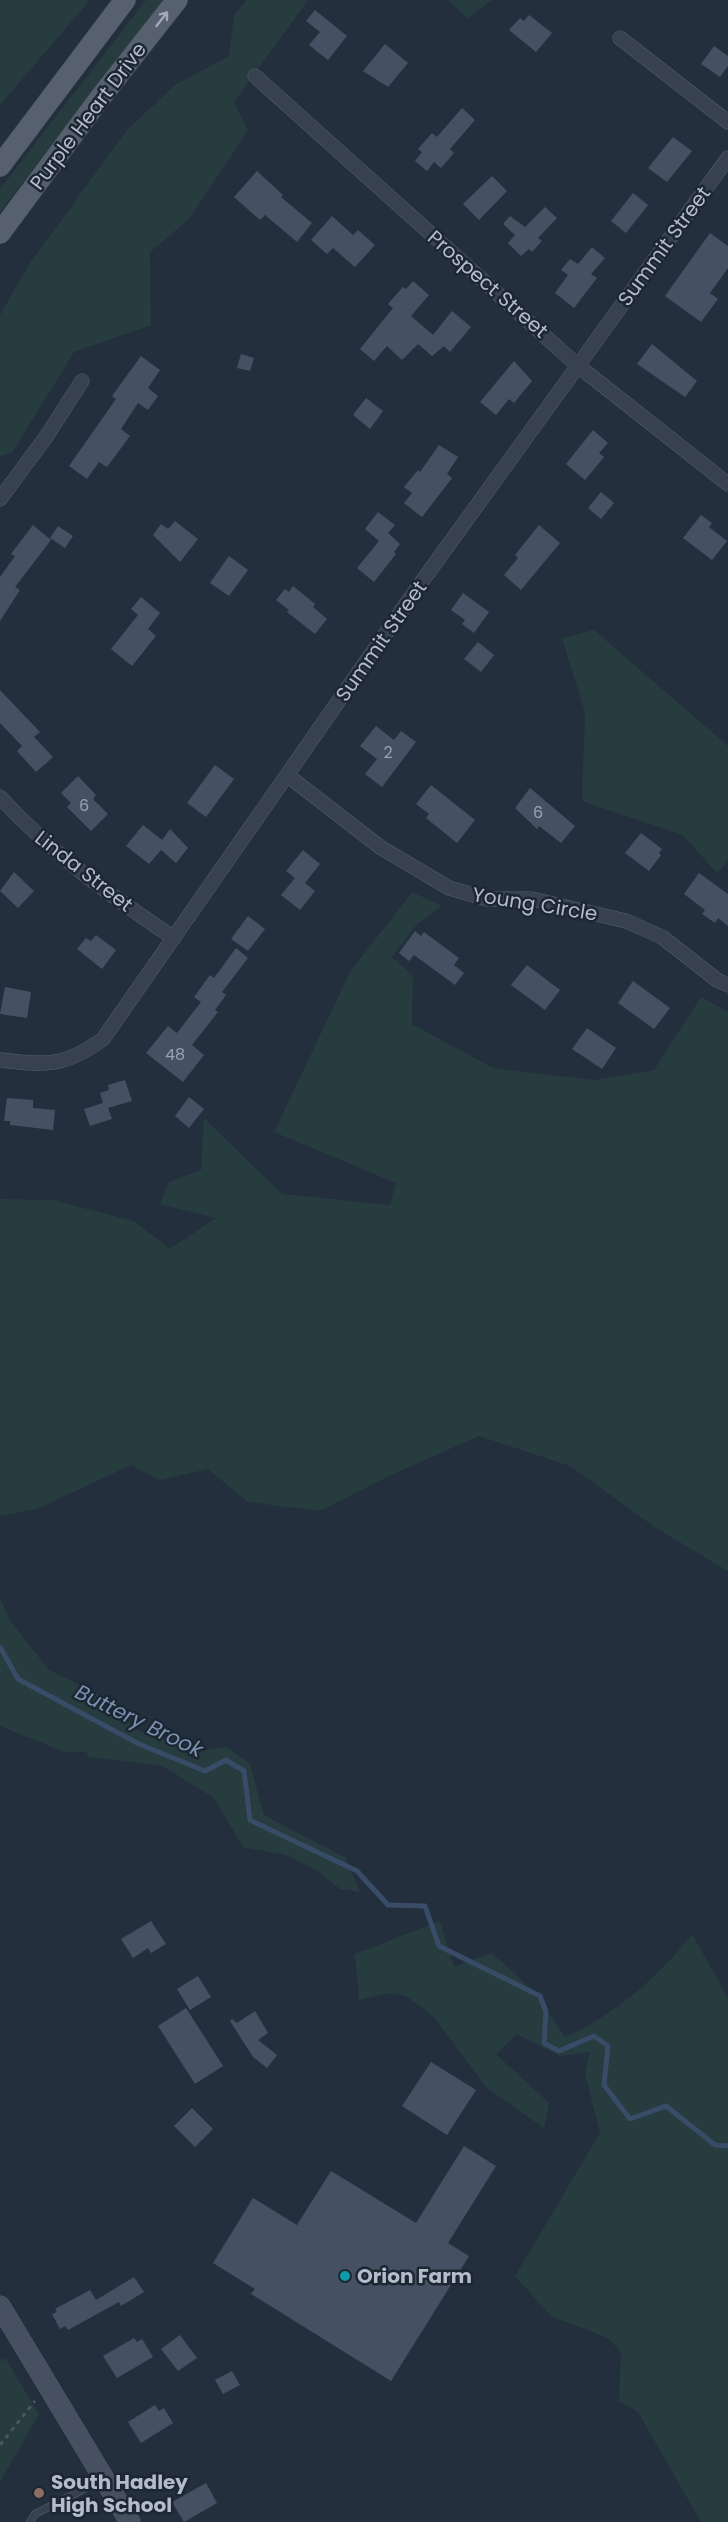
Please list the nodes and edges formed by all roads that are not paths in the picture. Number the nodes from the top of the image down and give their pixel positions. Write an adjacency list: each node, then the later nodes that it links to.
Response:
1 (125, 0): 4 (main road, Purple Heart Drive)
2 (177, 0): 10 (main road, Purple Heart Drive, one-way to 2)
3 (620, 38): 6 (street)
4 (82, 58): 7 (main road); 9 (main road, Purple Heart Drive)
5 (255, 76): 11 (street, Prospect Street)
6 (728, 122)
7 (0, 146)
8 (728, 158): 11 (street, Summit Street)
9 (0, 166)
10 (0, 233)
11 (578, 365): 13 (street, Prospect Street); 15 (street, Summit Street)
12 (82, 381): 14 (street)
13 (728, 484)
14 (0, 499)
15 (287, 775): 17 (street, Summit Street); 18 (street, Young Circle)
16 (0, 797): 17 (street, Linda Street)
17 (174, 938): 19 (street, Summit Street)
18 (728, 985)
19 (2, 1060)
20 (0, 2306): 21 (main road)
21 (104, 2479): 22 (lane); 23 (main road)
22 (30, 2522)
23 (130, 2522)

